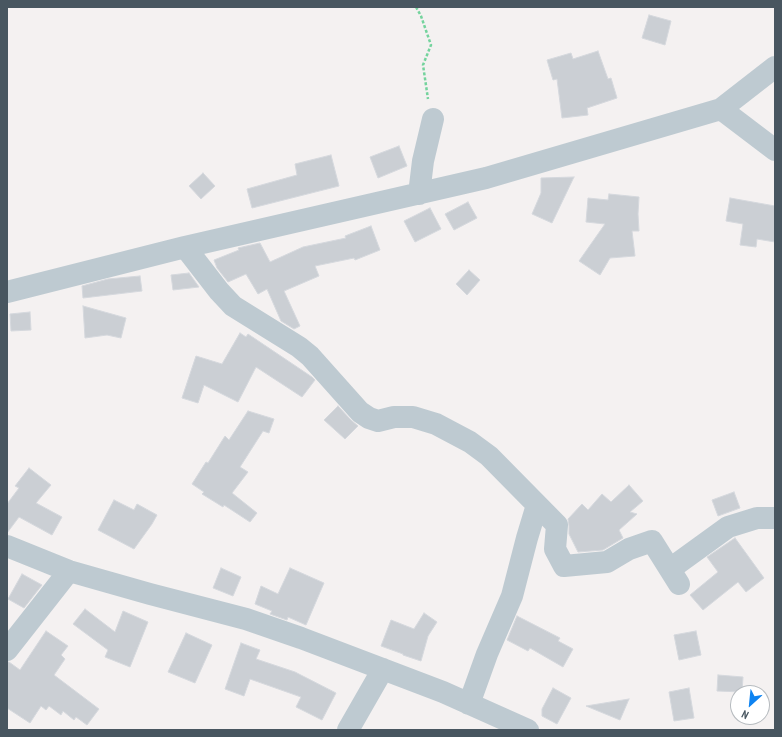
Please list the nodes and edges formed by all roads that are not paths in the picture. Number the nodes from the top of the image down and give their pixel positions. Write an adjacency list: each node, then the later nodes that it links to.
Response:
1 (775, 67): 2 (street)
2 (721, 109): 4 (street); 5 (street)
3 (433, 119): 5 (street)
4 (775, 150)
5 (419, 194): 6 (street)
6 (185, 248): 7 (street); 8 (street)
7 (7, 292)
8 (537, 505): 9 (street); 14 (street)
9 (775, 518)
10 (7, 546): 11 (street)
11 (70, 571): 12 (street); 13 (street)
12 (7, 650)
13 (383, 669): 14 (street); 15 (street)
14 (469, 704): 16 (street)
15 (348, 730)
16 (528, 730)

